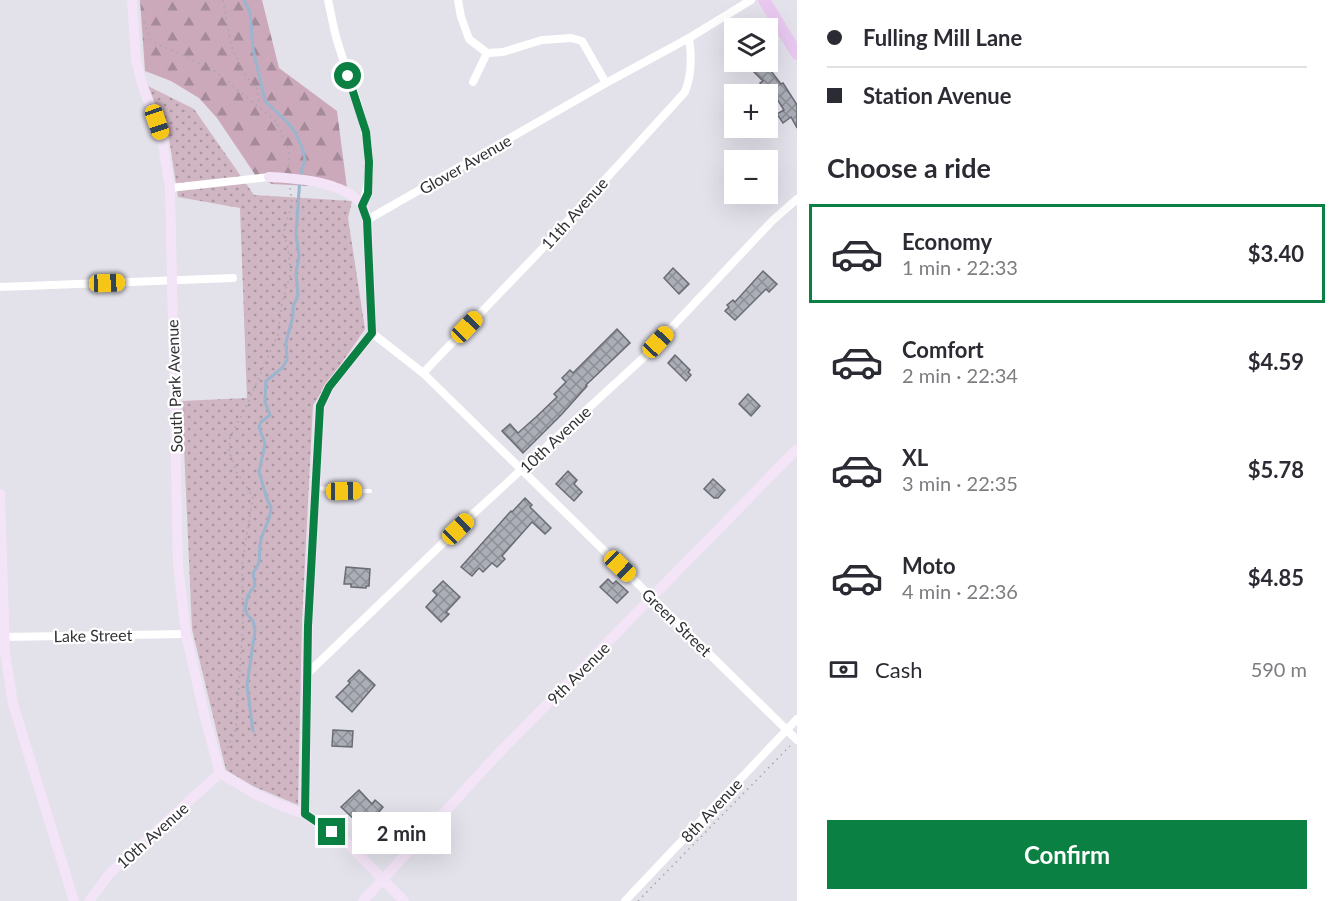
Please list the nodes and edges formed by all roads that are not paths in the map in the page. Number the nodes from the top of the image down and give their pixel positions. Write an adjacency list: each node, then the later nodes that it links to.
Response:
1 (132, 0): 12 (street, South Park Avenue)
2 (328, 0): 14 (street)
3 (458, 0): 7 (street)
4 (751, 0): 6 (street, Glover Avenue)
5 (764, 0): 8 (main road)
6 (689, 38): 10 (street, Glover Avenue); 20 (street, 11th Avenue)
7 (487, 53): 9 (street); 10 (street)
8 (797, 54)
9 (473, 82)
10 (606, 82): 15 (street, Glover Avenue)
11 (269, 177): 12 (street); 14 (street)
12 (170, 188): 17 (street, South Park Avenue)
13 (797, 199): 22 (street, 10th Avenue)
14 (362, 206): 15 (street)
15 (367, 220): 19 (street)
16 (234, 278): 17 (street)
17 (171, 280): 18 (street); 27 (street, South Park Avenue)
18 (0, 287)
19 (372, 333): 20 (street, Green Street); 23 (street)
20 (423, 373): 22 (street, Green Street)
21 (797, 449): 26 (street, 9th Avenue)
22 (522, 469): 26 (street, Green Street); 29 (street, 10th Avenue)
23 (315, 488): 24 (lane); 29 (street)
24 (370, 491)
25 (0, 494): 28 (street)
26 (652, 597): 31 (street, Green Street); 35 (street, 9th Avenue)
27 (186, 634): 28 (street, Lake Street); 33 (street, South Park Avenue)
28 (2, 637): 36 (street)
29 (307, 674): 34 (street)
30 (797, 719): 31 (street, 8th Avenue)
31 (787, 729): 32 (street, Green Street); 40 (street, 8th Avenue)
32 (795, 741)
33 (220, 773): 34 (street); 37 (street, 10th Avenue)
34 (305, 814): 35 (street)
35 (384, 880): 38 (street, 9th Avenue); 39 (street)
36 (74, 901)
37 (89, 901)
38 (363, 901)
39 (404, 901)
40 (625, 901)

